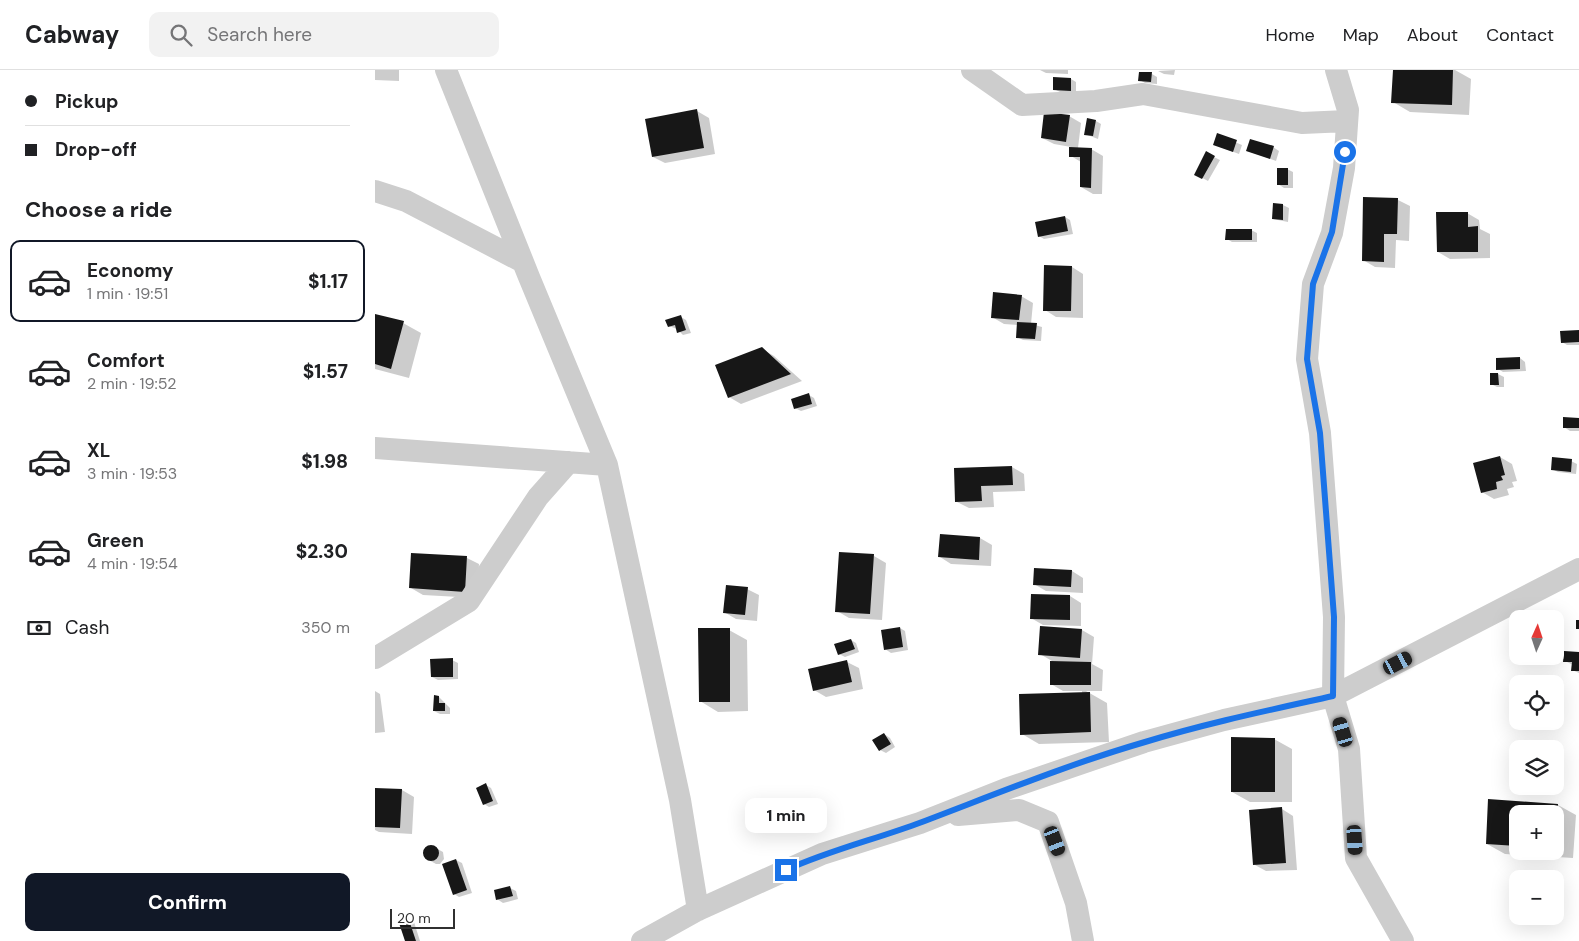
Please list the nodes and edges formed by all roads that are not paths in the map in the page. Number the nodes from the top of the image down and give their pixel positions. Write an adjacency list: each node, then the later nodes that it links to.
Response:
1 (446, 70): 6 (street)
2 (972, 70): 4 (street)
3 (1335, 70): 4 (street)
4 (1347, 122): 12 (street)
5 (375, 191): 6 (street)
6 (523, 262): 9 (street)
7 (375, 448): 8 (street)
8 (569, 462): 9 (street); 11 (street)
9 (607, 465): 14 (street)
10 (1579, 570): 12 (street)
11 (375, 658)
12 (1333, 696): 13 (street); 17 (street)
13 (937, 816): 14 (street); 16 (street)
14 (697, 910): 15 (street)
15 (643, 941)
16 (1083, 941)
17 (1403, 941)

